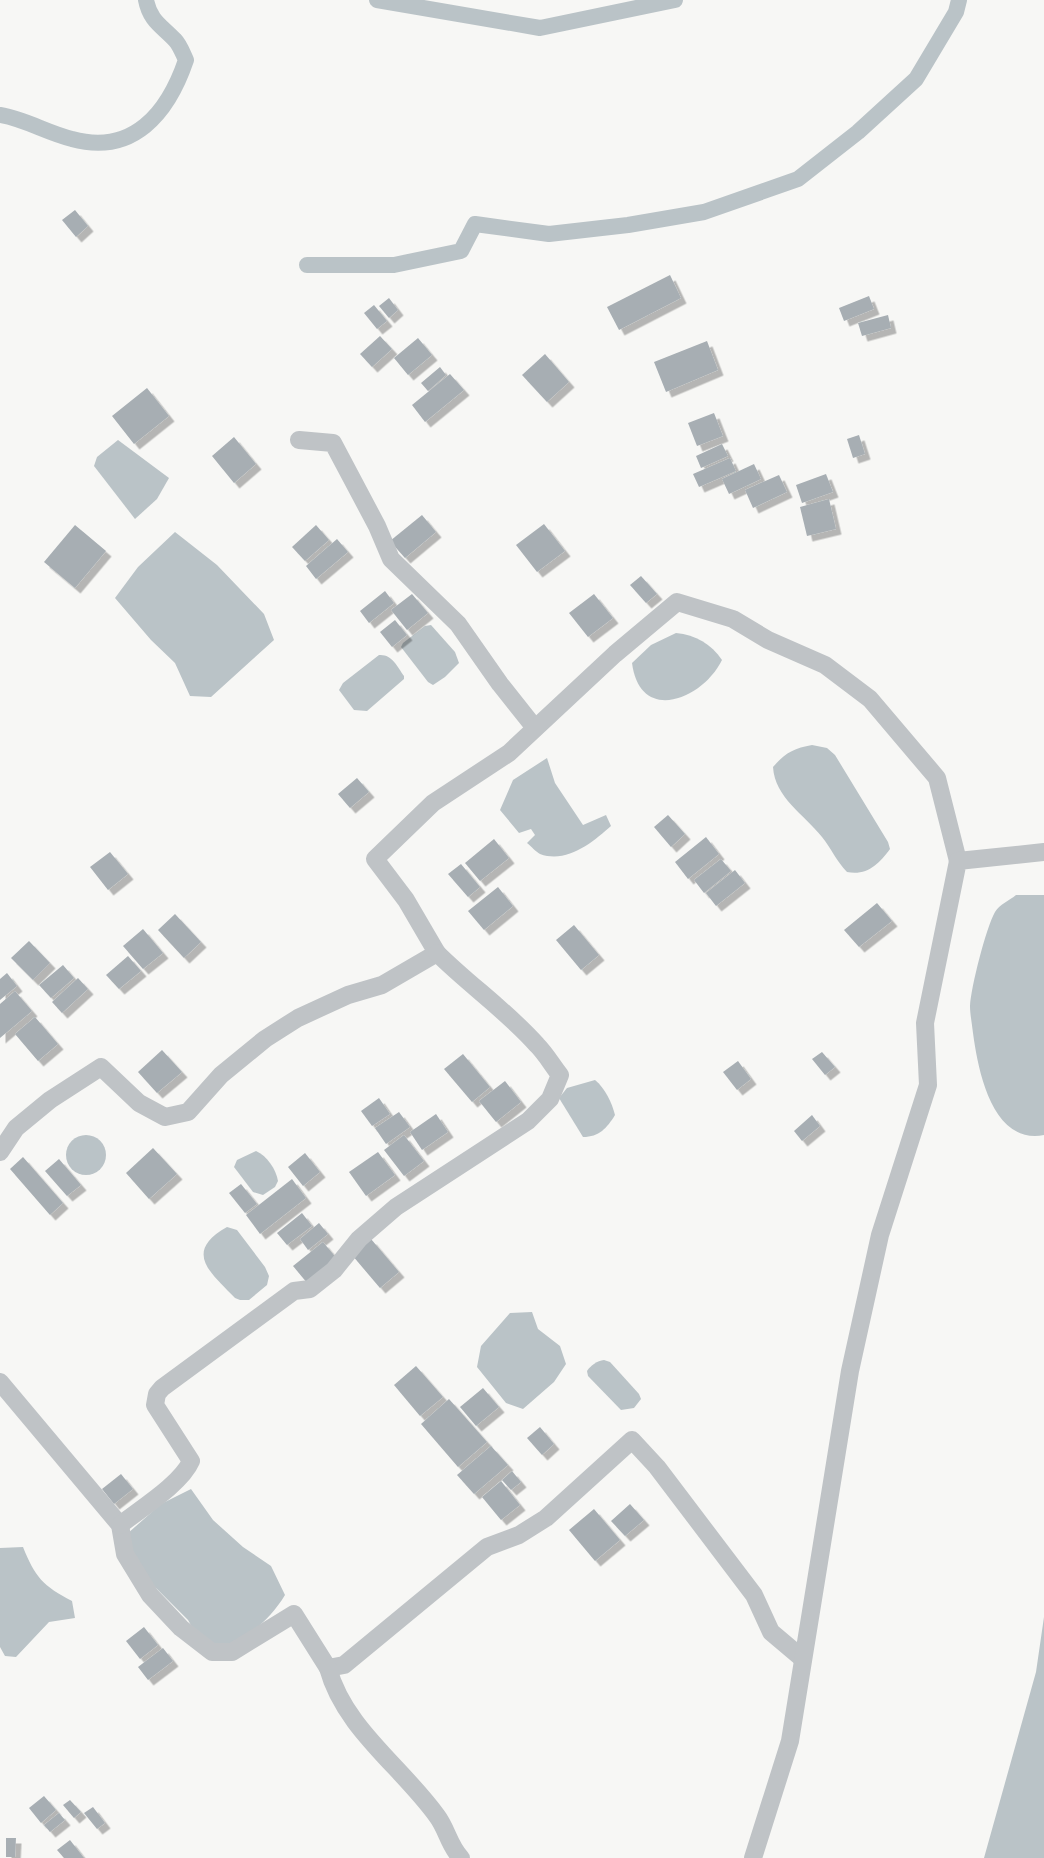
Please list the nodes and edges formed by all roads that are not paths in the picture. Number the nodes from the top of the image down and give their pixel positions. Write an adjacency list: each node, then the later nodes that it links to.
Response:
1 (299, 440): 2 (street)
2 (535, 728): 4 (street); 5 (street)
3 (1044, 852): 4 (street)
4 (958, 861): 9 (street)
5 (437, 953): 6 (street); 8 (street)
6 (0, 1152)
7 (0, 1381): 8 (street)
8 (120, 1525): 10 (street)
9 (803, 1659): 10 (street); 12 (street)
10 (328, 1668): 11 (street)
11 (461, 1858)
12 (753, 1858)

